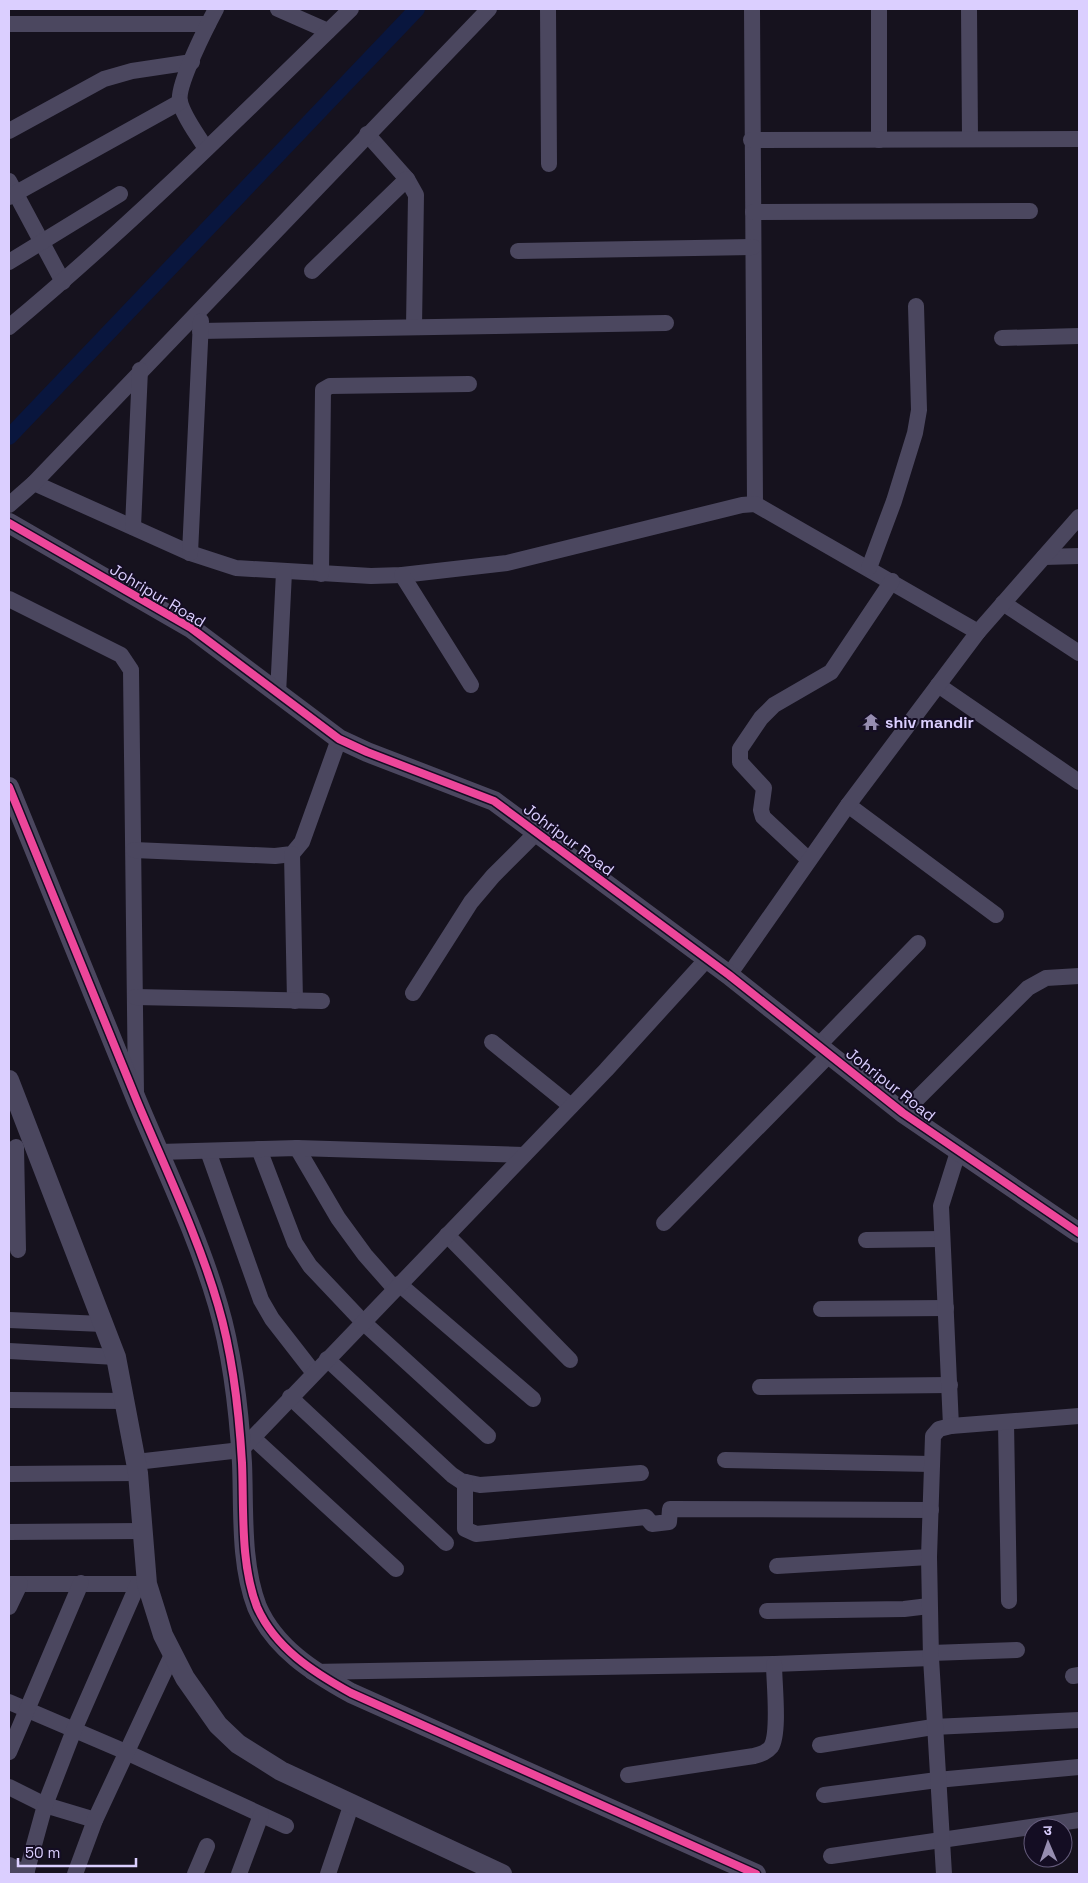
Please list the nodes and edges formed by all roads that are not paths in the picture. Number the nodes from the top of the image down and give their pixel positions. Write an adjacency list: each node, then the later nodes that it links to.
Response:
1 (216, 9): 10 (street)
2 (278, 9): 11 (street)
3 (350, 9): 11 (street)
4 (489, 9): 15 (street)
5 (548, 9): 21 (street)
6 (752, 9): 18 (street)
7 (879, 9): 19 (street)
8 (969, 9): 16 (street)
9 (9, 24): 10 (street)
10 (208, 24): 12 (street)
11 (328, 31): 20 (street)
12 (192, 62): 13 (street); 14 (street)
13 (180, 102): 20 (street); 23 (street)
14 (9, 131)
15 (367, 134): 22 (street); 33 (street)
16 (970, 139): 17 (street); 19 (street)
17 (1079, 139)
18 (752, 140): 19 (street); 26 (street)
19 (879, 140)
20 (206, 149): 32 (street)
21 (548, 164)
22 (407, 179): 31 (street); 37 (street)
23 (11, 191): 27 (street)
24 (120, 194): 27 (street)
25 (1030, 211): 26 (street)
26 (753, 212): 28 (street)
27 (43, 243): 30 (street); 32 (street)
28 (753, 247): 29 (street); 44 (street)
29 (518, 251)
30 (9, 262)
31 (312, 271)
32 (63, 282): 36 (street)
33 (201, 306): 38 (street); 41 (street)
34 (916, 306): 52 (street)
35 (666, 323): 37 (street)
36 (9, 327)
37 (414, 327): 38 (street)
38 (200, 330): 49 (street)
39 (1079, 336): 40 (street)
40 (1002, 338)
41 (140, 370): 43 (street); 48 (street)
42 (469, 384): 54 (street)
43 (34, 483): 45 (street); 48 (street)
44 (755, 504): 52 (street); 55 (street)
45 (9, 505)
46 (1079, 517): 50 (street)
47 (9, 523): 63 (street, Johripur Road)
48 (132, 527): 49 (street)
49 (190, 553): 53 (street)
50 (1044, 556): 51 (street); 58 (street)
51 (1079, 556)
52 (869, 568): 56 (street)
53 (284, 572): 54 (street); 63 (street)
54 (321, 574): 55 (street)
55 (402, 575): 61 (street)
56 (892, 582): 59 (street); 71 (street)
57 (9, 599): 69 (street)
58 (1003, 603): 59 (street); 60 (street)
59 (978, 632): 62 (street)
60 (1079, 653)
61 (471, 685)
62 (938, 685): 65 (street); 67 (street)
63 (278, 694): 64 (street, Johripur Road)
64 (339, 739): 68 (street, Johripur Road); 70 (street)
65 (1079, 782)
66 (9, 787): 84 (street)
67 (848, 805): 71 (street); 72 (street)
68 (537, 832): 74 (street, Johripur Road); 77 (street)
69 (134, 850): 70 (street); 78 (street)
70 (292, 854): 79 (street)
71 (809, 860): 75 (street)
72 (996, 915)
73 (918, 942): 82 (street)
74 (707, 959): 75 (street, Johripur Road); 85 (street)
75 (729, 975): 82 (street, Johripur Road)
76 (1079, 976): 86 (street)
77 (413, 993)
78 (135, 997): 79 (street); 84 (street)
79 (295, 1001): 80 (street)
80 (322, 1001)
81 (492, 1042): 85 (street)
82 (824, 1050): 86 (street, Johripur Road); 94 (street)
83 (9, 1080): 87 (street)
84 (136, 1098): 91 (street)
85 (572, 1106): 93 (street)
86 (903, 1112): 92 (street, Johripur Road)
87 (19, 1147): 99 (street); 105 (street)
88 (297, 1148): 89 (street); 93 (street); 100 (street)
89 (259, 1149): 90 (street); 104 (street)
90 (208, 1151): 91 (street); 110 (street)
91 (158, 1152): 121 (street)
92 (958, 1152): 95 (street, Johripur Road); 97 (street)
93 (524, 1155): 96 (street)
94 (664, 1223)
95 (1079, 1233)
96 (447, 1235): 100 (street); 109 (street)
97 (942, 1239): 98 (street); 101 (street)
98 (866, 1240)
99 (18, 1250)
100 (397, 1287): 104 (street); 114 (street)
101 (946, 1308): 102 (street); 111 (street)
102 (821, 1309)
103 (9, 1320): 105 (street)
104 (362, 1322): 108 (street); 120 (street)
105 (103, 1324): 107 (street)
106 (9, 1351): 107 (street)
107 (116, 1357): 116 (street)
108 (327, 1359): 110 (street); 127 (street)
109 (570, 1360)
110 (314, 1373): 113 (street)
111 (950, 1385): 112 (street); 119 (street)
112 (760, 1387)
113 (290, 1397): 121 (street); 131 (street)
114 (533, 1399)
115 (9, 1400): 116 (street)
116 (126, 1402): 124 (street)
117 (1079, 1416): 118 (street)
118 (1006, 1422): 119 (street); 138 (street)
119 (951, 1426): 123 (street)
120 (488, 1436)
121 (247, 1444): 124 (street); 134 (street); 146 (street)
122 (725, 1460): 123 (street)
123 (932, 1464): 128 (street)
124 (137, 1467): 126 (street); 129 (street)
125 (641, 1473): 127 (street)
126 (9, 1474)
127 (465, 1482): 128 (street)
128 (931, 1510): 132 (street)
129 (142, 1531): 130 (street); 137 (street)
130 (9, 1532)
131 (446, 1543)
132 (929, 1556): 133 (street); 139 (street)
133 (777, 1566)
134 (396, 1568)
135 (14, 1584): 136 (street); 140 (street)
136 (81, 1584): 137 (street); 148 (street)
137 (142, 1584): 143 (street); 151 (street)
138 (1009, 1600)
139 (930, 1606): 141 (street); 144 (street)
140 (9, 1607)
141 (767, 1611)
142 (1017, 1650): 144 (street)
143 (172, 1655): 154 (street); 161 (street)
144 (931, 1656): 145 (street); 150 (street)
145 (774, 1664): 146 (street); 156 (street)
146 (312, 1672): 176 (street)
147 (9, 1702): 148 (street)
148 (26, 1710): 151 (street); 153 (street)
149 (1079, 1720): 150 (street)
150 (934, 1727): 152 (street); 157 (street)
151 (74, 1730): 154 (street); 160 (street)
152 (820, 1745)
153 (9, 1752)
154 (126, 1752): 162 (street); 163 (street)
155 (1079, 1767): 157 (street)
156 (628, 1775)
157 (937, 1780): 159 (street); 166 (street)
158 (9, 1787): 160 (street)
159 (824, 1795)
160 (45, 1805): 163 (street); 170 (street)
161 (351, 1806): 174 (street); 175 (street)
162 (262, 1815): 165 (street); 173 (street)
163 (95, 1820): 171 (street)
164 (1079, 1820): 166 (street)
165 (286, 1826)
166 (941, 1839): 168 (street); 177 (street)
167 (207, 1846): 172 (street)
168 (832, 1856)
169 (9, 1865): 170 (street)
170 (26, 1874)
171 (75, 1874)
172 (195, 1874)
173 (239, 1874)
174 (328, 1874)
175 (502, 1874)
176 (756, 1874)
177 (944, 1874)

